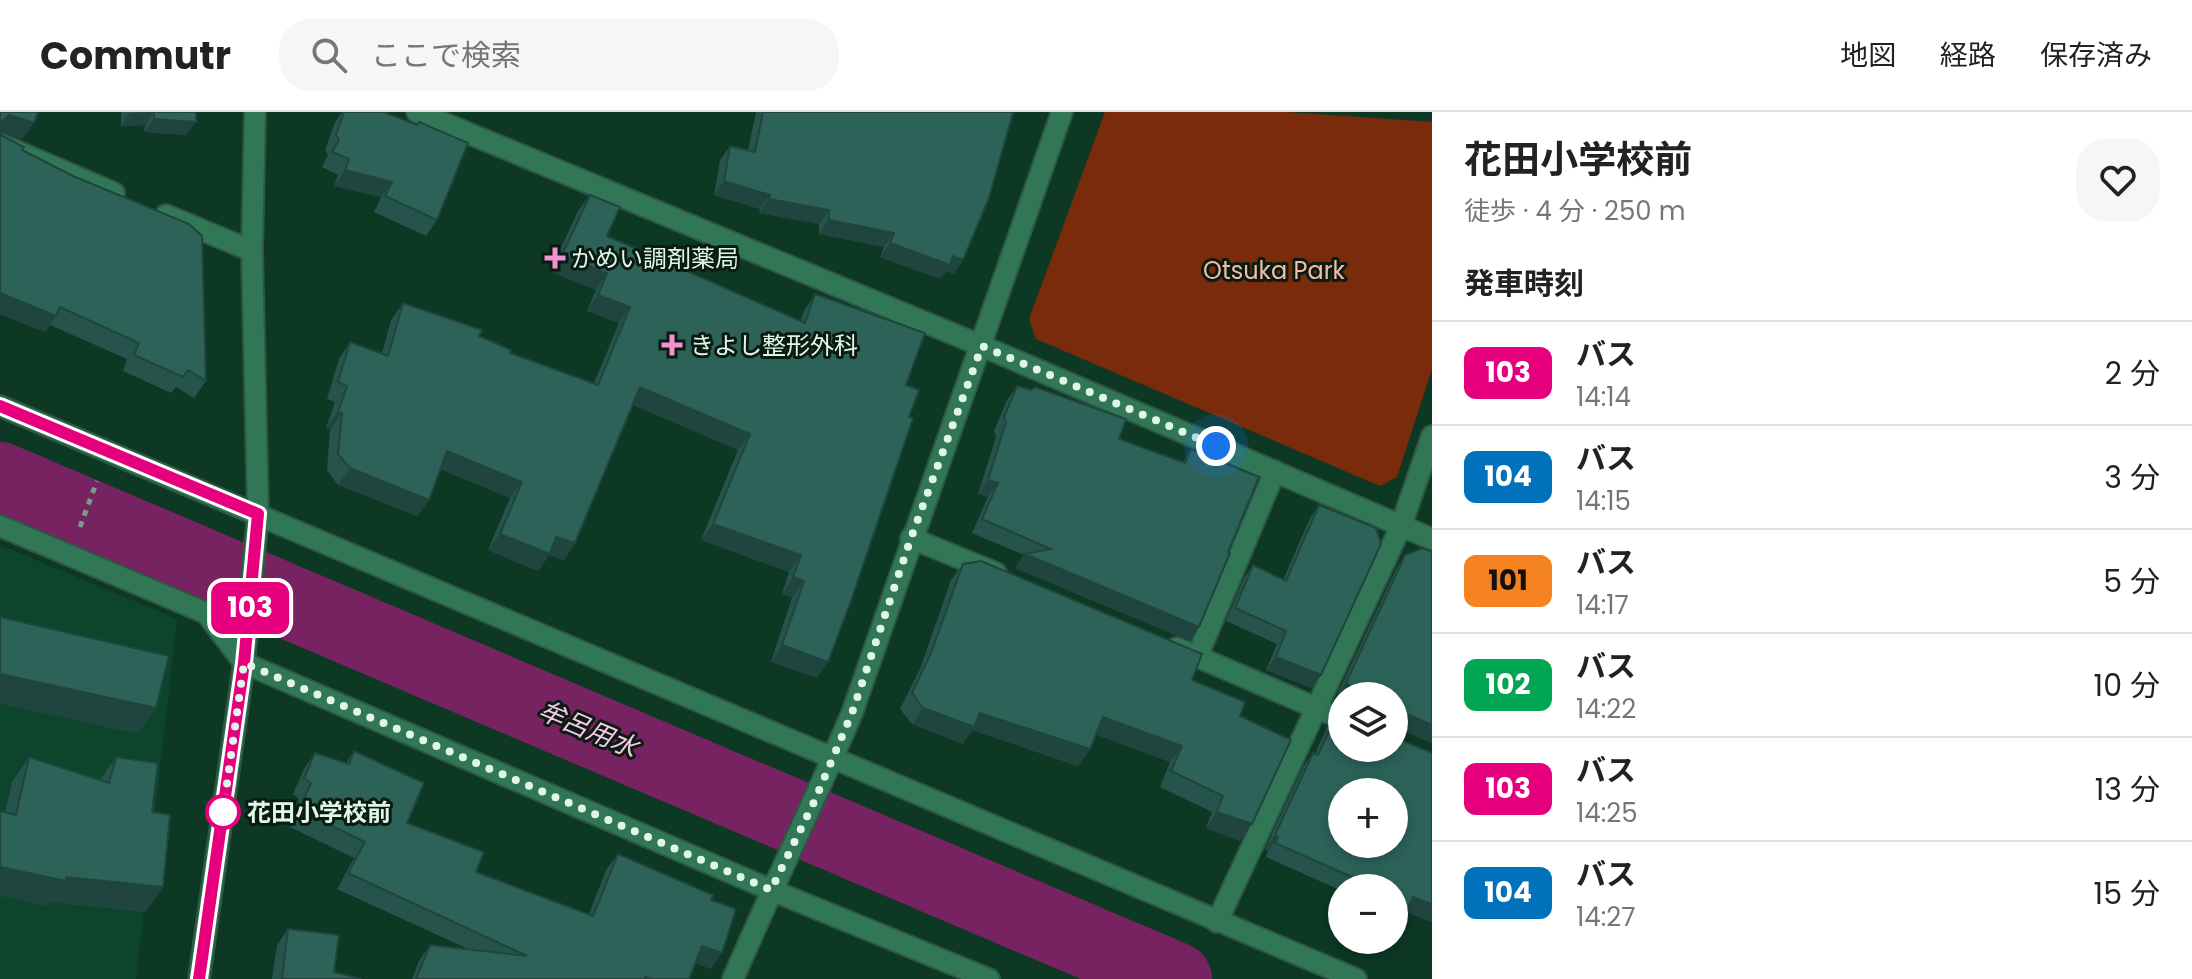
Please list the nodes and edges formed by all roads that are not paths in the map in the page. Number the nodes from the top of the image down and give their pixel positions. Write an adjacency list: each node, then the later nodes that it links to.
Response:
1 (255, 112): 7 (street)
2 (417, 112): 8 (street)
3 (1062, 112): 8 (street)
4 (0, 144): 5 (street)
5 (126, 198)
6 (154, 210): 7 (street)
7 (252, 251): 12 (street)
8 (982, 346): 11 (street); 15 (street)
9 (0, 406): 12 (street)
10 (1432, 436): 14 (street)
11 (1275, 471): 14 (street); 19 (street)
12 (258, 514): 20 (street); 23 (street)
13 (0, 526): 20 (street)
14 (1401, 526): 16 (street); 21 (street)
15 (911, 538): 17 (street); 23 (street)
16 (1432, 539)
17 (1011, 580)
18 (1154, 639): 19 (street)
19 (1197, 657): 21 (street)
20 (244, 663): 24 (street); 26 (street)
21 (1316, 707): 22 (street); 25 (street)
22 (1328, 713)
23 (834, 756): 24 (street); 25 (street)
24 (771, 890): 27 (street); 28 (street)
25 (1217, 922): 29 (street)
26 (199, 979)
27 (733, 979)
28 (989, 979)
29 (1356, 979)

